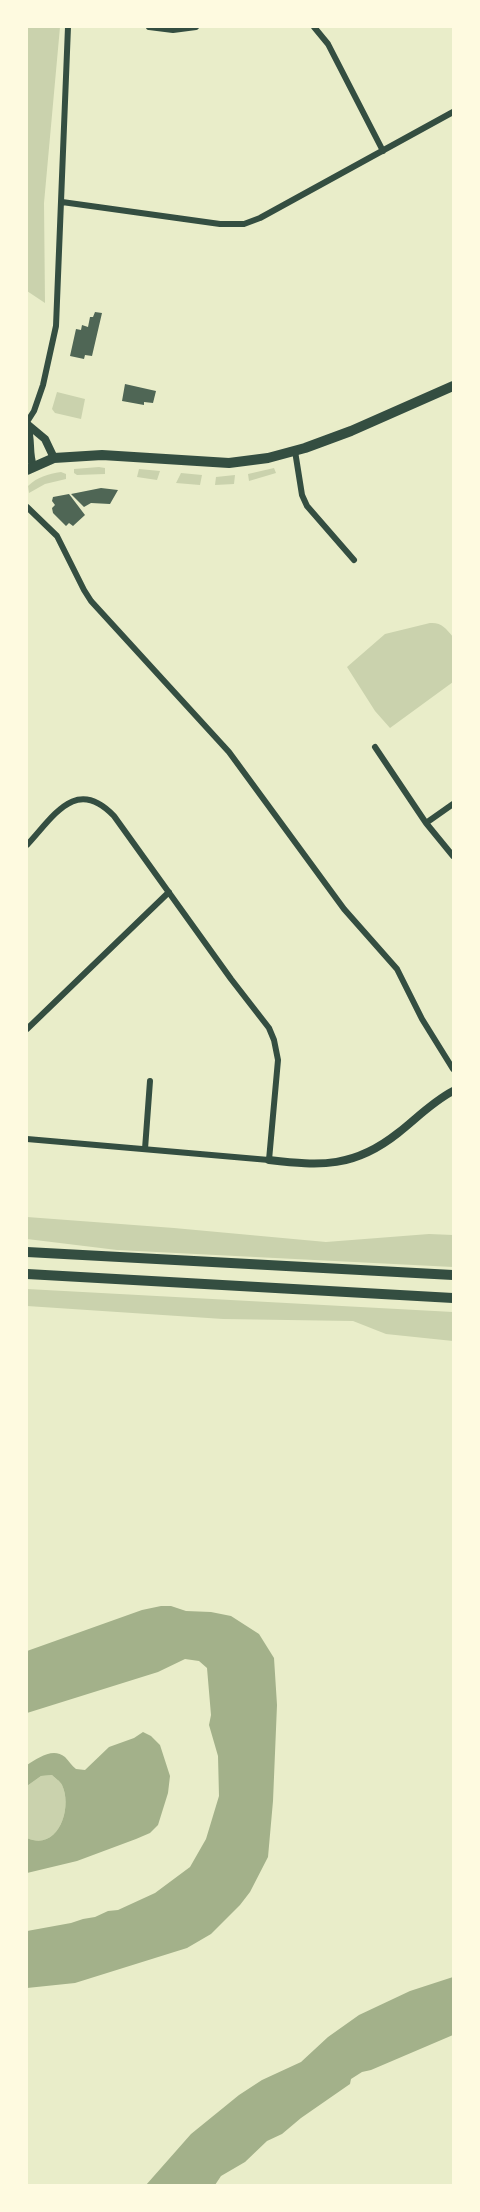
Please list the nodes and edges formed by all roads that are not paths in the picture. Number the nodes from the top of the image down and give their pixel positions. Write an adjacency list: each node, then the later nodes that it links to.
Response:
1 (68, 27): 7 (street)
2 (149, 27): 3 (street)
3 (196, 27)
4 (314, 27): 6 (street)
5 (453, 112): 6 (street)
6 (383, 151): 7 (street)
7 (62, 202): 9 (street)
8 (453, 386): 10 (highway)
9 (27, 424): 11 (street); 12 (street)
10 (295, 451): 11 (highway); 14 (street)
11 (54, 458): 12 (highway)
12 (30, 468)
13 (27, 507): 22 (street)
14 (354, 560)
15 (375, 747): 17 (street)
16 (453, 804): 17 (street)
17 (426, 823): 19 (street)
18 (27, 845): 20 (street)
19 (453, 856)
20 (169, 892): 21 (street); 27 (street)
21 (27, 1029)
22 (453, 1069)
23 (150, 1081): 26 (street)
24 (453, 1091): 27 (street)
25 (27, 1139): 26 (street)
26 (145, 1149): 27 (street)
27 (269, 1160)
28 (27, 1252): 30 (highway)
29 (27, 1274): 31 (highway)
30 (453, 1275)
31 (453, 1298)

